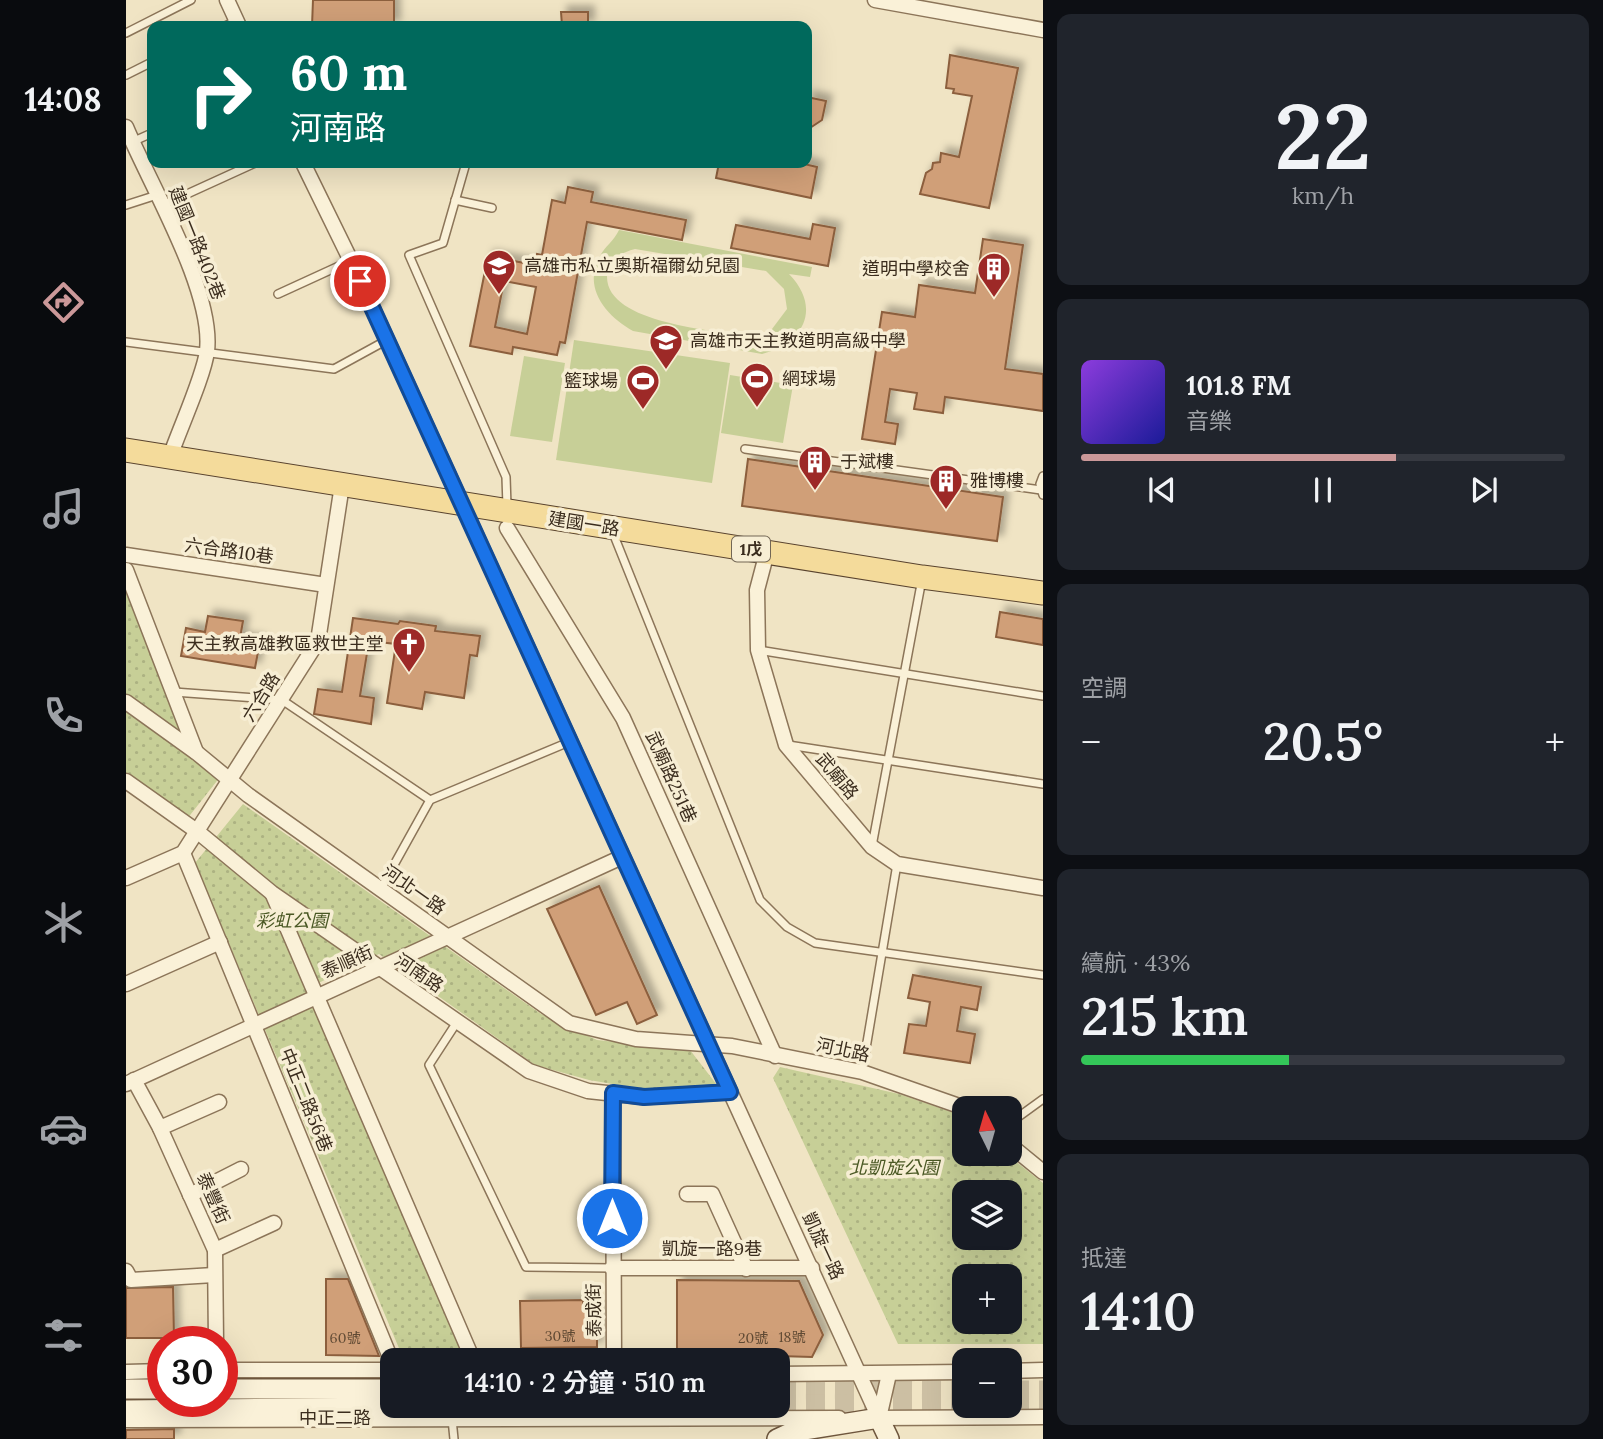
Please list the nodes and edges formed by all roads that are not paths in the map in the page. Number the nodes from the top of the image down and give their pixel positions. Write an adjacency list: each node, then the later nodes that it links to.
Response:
1 (191, 0): 4 (lane)
2 (227, 0): 5 (street)
3 (875, 0): 7 (street)
4 (150, 21)
5 (233, 21)
6 (147, 22): 8 (lane)
7 (1043, 30)
8 (126, 33)
9 (147, 64): 10 (lane)
10 (126, 75)
11 (128, 133): 12 (lane); 16 (street, 建國一路402巷)
12 (147, 133)
13 (242, 168): 16 (lane)
14 (305, 168): 20 (street)
15 (465, 168): 17 (lane)
16 (160, 200): 18 (lane); 24 (street, 建國一路402巷)
17 (455, 200): 19 (lane); 32 (lane)
18 (126, 205)
19 (492, 208)
20 (351, 261): 21 (lane); 22 (street)
21 (278, 293)
22 (387, 340): 24 (lane); 31 (street)
23 (126, 342): 24 (lane)
24 (207, 353): 27 (street, 建國一路402巷)
25 (745, 449): 30 (lane)
26 (126, 450): 27 (main road, 建國一路 / 1戊)
27 (170, 457): 29 (main road, 建國一路 / 1戊)
28 (1043, 476): 30 (lane)
29 (342, 485): 31 (main road, 建國一路 / 1戊); 38 (street, 六合路)
30 (1042, 493)
31 (460, 503): 32 (main road, 建國一路 / 1戊); 46 (street)
32 (507, 519): 33 (main road, 建國一路 / 1戊); 73 (street, 武廟路251巷)
33 (612, 529): 34 (main road, 建國一路 / 1戊); 65 (lane)
34 (767, 552): 37 (main road, 建國一路 / 1戊); 40 (street, 武廟路)
35 (126, 555): 38 (street, 六合路10巷)
36 (126, 570): 42 (street)
37 (922, 577): 39 (main road, 建國一路 / 1戊); 41 (lane)
38 (326, 584): 44 (street, 六合路)
39 (1043, 593)
40 (758, 650): 41 (lane); 47 (street, 武廟路)
41 (904, 674): 43 (lane); 49 (lane)
42 (173, 692): 44 (lane); 48 (street)
43 (1043, 696)
44 (282, 700): 51 (street, 六合路); 53 (lane)
45 (126, 702): 48 (street, 河北一路)
46 (569, 742): 53 (lane); 57 (street)
47 (786, 745): 49 (lane); 55 (street, 武廟路)
48 (197, 753): 51 (street, 河北一路)
49 (888, 759): 52 (lane); 55 (lane)
50 (126, 781): 54 (street, 河南路)
51 (230, 783): 54 (street, 六合路); 61 (street, 河北一路)
52 (1043, 784)
53 (430, 800): 61 (lane)
54 (198, 832): 56 (street, 六合路); 62 (street, 河南路)
55 (872, 847): 58 (street, 武廟路)
56 (183, 853): 59 (street); 64 (street, 中正二路56巷)
57 (622, 858): 63 (street, 泰順街); 72 (street)
58 (897, 864): 60 (street, 武廟路); 65 (lane)
59 (126, 878)
60 (1043, 888)
61 (380, 890): 63 (street, 河北一路)
62 (272, 893): 66 (street, 河南路); 69 (street)
63 (448, 937): 66 (street, 泰順街); 72 (street, 河北一路)
64 (219, 942): 68 (street); 71 (street, 中正二路56巷)
65 (882, 952): 67 (lane); 74 (lane)
66 (379, 969): 69 (street, 泰順街); 70 (street, 河南路)
67 (1043, 975)
68 (126, 984)
69 (317, 997): 71 (street, 泰順街); 97 (street)
70 (457, 1023): 77 (street, 河南路); 90 (lane)
71 (254, 1025): 75 (street, 泰順街); 96 (street, 中正二路56巷)
72 (710, 1047): 73 (street, 河北路); 76 (street, 凱旋一路)
73 (775, 1056): 74 (street, 河北路)
74 (862, 1072): 80 (street, 河北路)
75 (130, 1082): 82 (street, 泰豐街)
76 (730, 1092): 77 (street, 河南路); 91 (street, 凱旋一路)
77 (613, 1093): 90 (street, 泰成街)
78 (1043, 1099): 81 (lane)
79 (219, 1102): 82 (street)
80 (952, 1103)
81 (1022, 1114)
82 (160, 1128): 87 (street, 泰豐街)
83 (1022, 1154): 85 (street)
84 (242, 1169): 87 (street)
85 (1043, 1172)
86 (687, 1194): 92 (street)
87 (190, 1195): 89 (street, 泰豐街)
88 (274, 1223): 89 (street)
89 (215, 1250): 94 (street, 泰豐街)
90 (612, 1268): 92 (street, 凱旋一路9巷); 98 (street, 泰成街)
91 (812, 1268): 92 (street, 凱旋一路9巷); 107 (street, 凱旋一路)
92 (746, 1269)
93 (126, 1271): 94 (street)
94 (214, 1275): 95 (street, 泰豐街)
95 (216, 1326)
96 (386, 1348)
97 (468, 1348)
98 (614, 1348)
99 (238, 1370): 100 (street)
100 (380, 1370)
101 (1043, 1370): 103 (street)
102 (147, 1371): 104 (street)
103 (1022, 1371)
104 (126, 1372)
105 (952, 1372): 108 (street)
106 (790, 1374): 107 (street)
107 (861, 1374): 108 (street); 118 (street, 凱旋一路)
108 (889, 1374): 118 (street)
109 (126, 1389): 110 (street)
110 (147, 1389)
111 (238, 1389): 112 (street, 中正二路)
112 (380, 1389)
113 (380, 1407): 114 (street, 中正二路)
114 (126, 1410)
115 (1043, 1417): 118 (street, 中正二路)
116 (452, 1418): 119 (street, 中正二路); 120 (lane)
117 (790, 1418): 118 (street, 中正二路)
118 (879, 1418): 121 (street); 122 (street); 123 (street)
119 (126, 1420)
120 (454, 1439)
121 (777, 1439)
122 (824, 1439)
123 (889, 1439)

